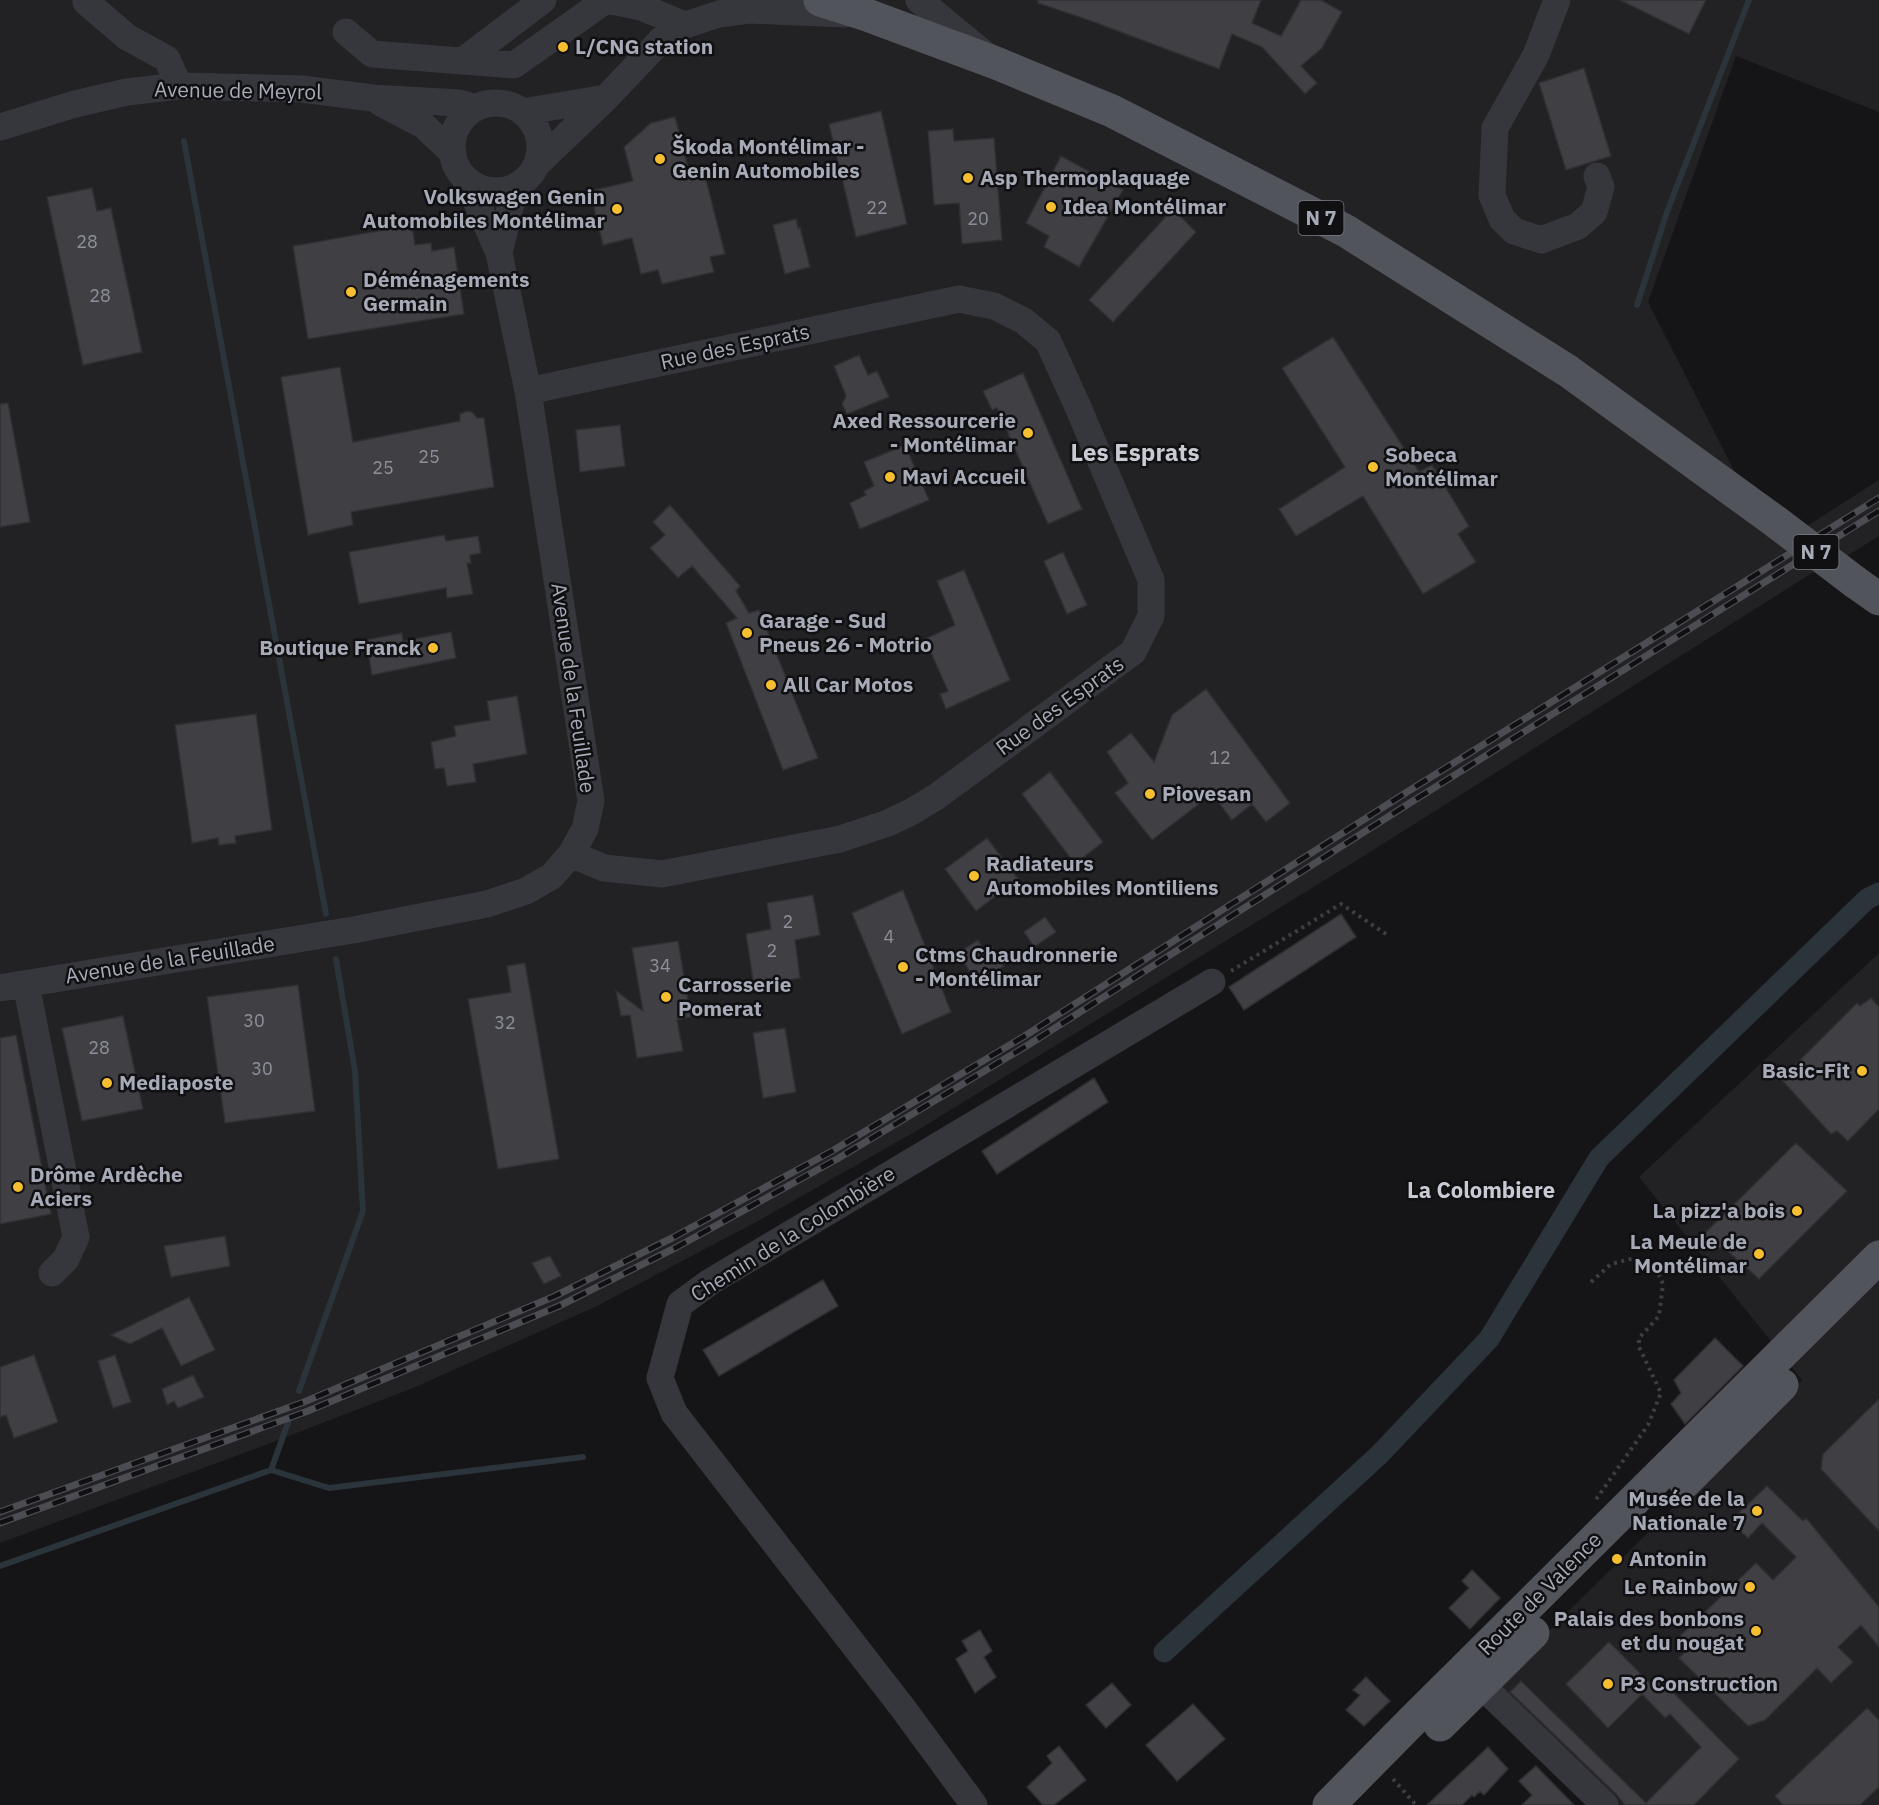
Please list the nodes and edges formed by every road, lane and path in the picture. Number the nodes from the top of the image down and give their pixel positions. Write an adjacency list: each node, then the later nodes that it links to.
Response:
1 (543, 0): 11 (street)
2 (576, 0): 11 (street)
3 (606, 0): 9 (street); 11 (street)
4 (820, 0): 8 (main road, N 7)
5 (919, 0): 12 (street)
6 (1557, 0): 21 (street)
7 (86, 2): 13 (street)
8 (867, 15): 9 (street); 12 (main road, N 7)
9 (686, 25): 15 (street)
10 (346, 32): 11 (street)
11 (477, 62)
12 (996, 63): 26 (main road, N 7, bridge)
13 (179, 86): 14 (street, Avenue de Meyrol); 18 (street, Avenue de Meyrol)
14 (372, 98): 16 (street, Avenue de Meyrol); 19 (street, Avenue de Meyrol)
15 (606, 98): 17 (street); 20 (street)
16 (476, 108): 17 (street); 19 (street)
17 (522, 112): 20 (street)
18 (0, 127)
19 (453, 153): 22 (street)
20 (537, 164): 23 (street)
21 (1597, 176)
22 (467, 180): 23 (street); 24 (street, Avenue de la Feuillade)
23 (514, 187): 24 (street, Avenue de la Feuillade)
24 (499, 253): 25 (street, Avenue de la Feuillade)
25 (528, 391): 27 (street, Avenue de la Feuillade); 27 (street, Rue des Esprats)
26 (1867, 591)
27 (571, 854): 30 (street, Avenue de la Feuillade)
28 (1389, 936): 29 (path)
29 (1212, 982): 38 (street, Chemin de la Colombière)
30 (13, 986): 32 (street)
31 (1879, 1257): 35 (main road, Route de Valence)
32 (52, 1273)
33 (1592, 1282): 35 (path)
34 (1879, 1289): 36 (main road, Route de Valence)
35 (1600, 1533): 39 (main road, Route de Valence)
36 (1481, 1685): 40 (main road, Route de Valence); 42 (street)
37 (1393, 1779): 41 (path)
38 (974, 1805)
39 (1329, 1805)
40 (1356, 1805)
41 (1416, 1805)
42 (1605, 1805)

